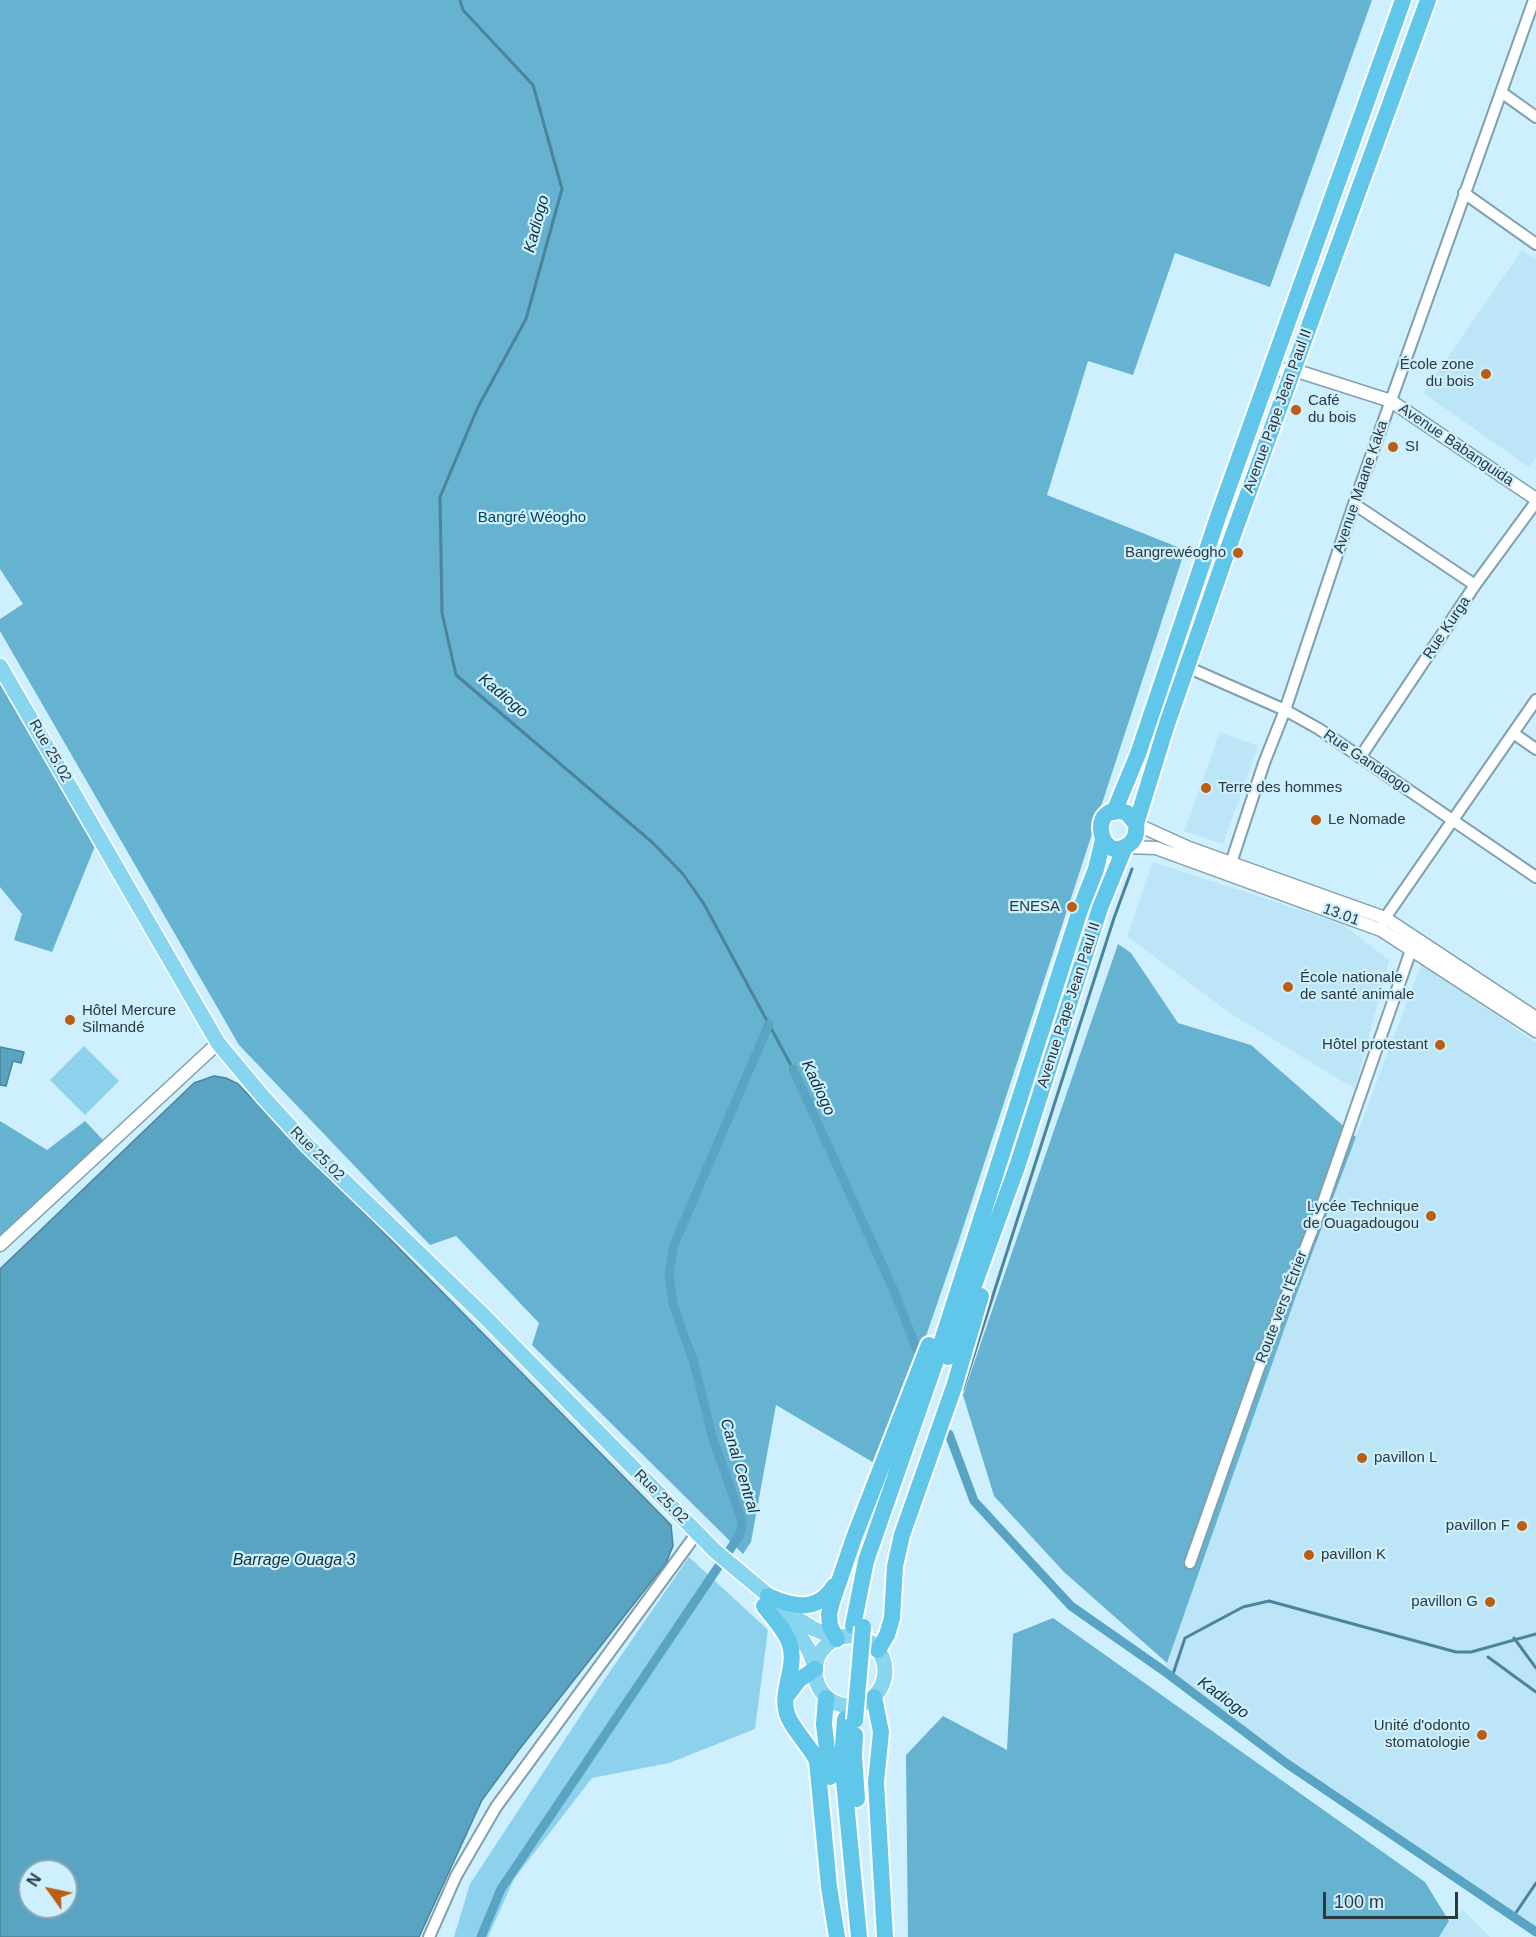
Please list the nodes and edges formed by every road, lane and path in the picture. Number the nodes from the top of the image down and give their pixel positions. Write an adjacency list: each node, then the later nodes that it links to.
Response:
1 (1402, 0): 8 (highway, Avenue Pape Jean Paul II)
2 (1428, 0): 9 (highway, Avenue Pape Jean Paul II)
3 (1534, 0): 4 (street, Avenue Maane Kaka)
4 (1501, 92): 5 (street); 6 (street, Avenue Maane Kaka)
5 (1536, 117)
6 (1464, 193): 7 (street); 10 (street, Avenue Maane Kaka)
7 (1536, 244)
8 (1270, 370): 9 (street, Avenue Babanguida); 21 (highway, Avenue Pape Jean Paul II)
9 (1294, 370): 10 (street, Avenue Babanguida); 15 (highway, Avenue Pape Jean Paul II)
10 (1391, 400): 11 (street, Avenue Babanguida); 12 (street, Avenue Maane Kaka)
11 (1536, 501): 13 (street, Rue Kurga)
12 (1354, 504): 13 (street); 17 (street, Avenue Maane Kaka)
13 (1475, 585): 20 (street, Rue Kurga)
14 (0, 666): 32 (main road, Rue 25.02)
15 (1187, 667): 17 (street, Rue Gandaogo); 23 (highway, Avenue Pape Jean Paul II)
16 (1536, 700): 18 (street)
17 (1285, 710): 20 (street, Rue Gandaogo); 26 (street, Avenue Maane Kaka)
18 (1513, 733): 19 (street); 22 (street)
19 (1536, 749)
20 (1361, 756): 22 (street, Rue Gandaogo)
21 (1114, 812): 23 (highway); 24 (highway, Avenue Pape Jean Paul II)
22 (1452, 821): 27 (street, Rue Gandaogo); 28 (street)
23 (1136, 824): 25 (highway, Avenue Pape Jean Paul II); 26 (street, 13.01)
24 (1103, 840): 25 (highway); 33 (highway, Avenue Pape Jean Paul II)
25 (1125, 847): 26 (street, 13.01); 34 (highway, Avenue Pape Jean Paul II)
26 (1229, 868): 28 (street, 13.01)
27 (1536, 877)
28 (1383, 924): 29 (street, 13.01); 30 (street, 13.01)
29 (1412, 950): 31 (street, 13.01); 37 (street, Route vers l'Étrier)
30 (1536, 1017)
31 (1536, 1031)
32 (218, 1043): 35 (street); 36 (main road, Rue 25.02)
33 (1001, 1154): 38 (highway); 40 (highway)
34 (1018, 1164): 40 (highway); 42 (highway)
35 (0, 1245)
36 (697, 1533): 39 (main road, Rue 25.02); 48 (street)
37 (1190, 1563)
38 (844, 1567): 39 (highway); 41 (highway)
39 (766, 1601): 41 (main road, Rue 25.02); 43 (main road, Rue 25.02); 45 (highway)
40 (858, 1627): 47 (highway, bridge)
41 (837, 1639): 42 (main road); 43 (main road)
42 (878, 1650): 44 (main road)
43 (815, 1669): 45 (highway); 46 (main road)
44 (874, 1697): 46 (main road); 53 (highway)
45 (785, 1698): 49 (highway)
46 (826, 1698): 50 (highway)
47 (850, 1720): 51 (highway); 52 (highway)
48 (429, 1937)
49 (837, 1937)
50 (846, 1937)
51 (859, 1937)
52 (869, 1937)
53 (885, 1937)

